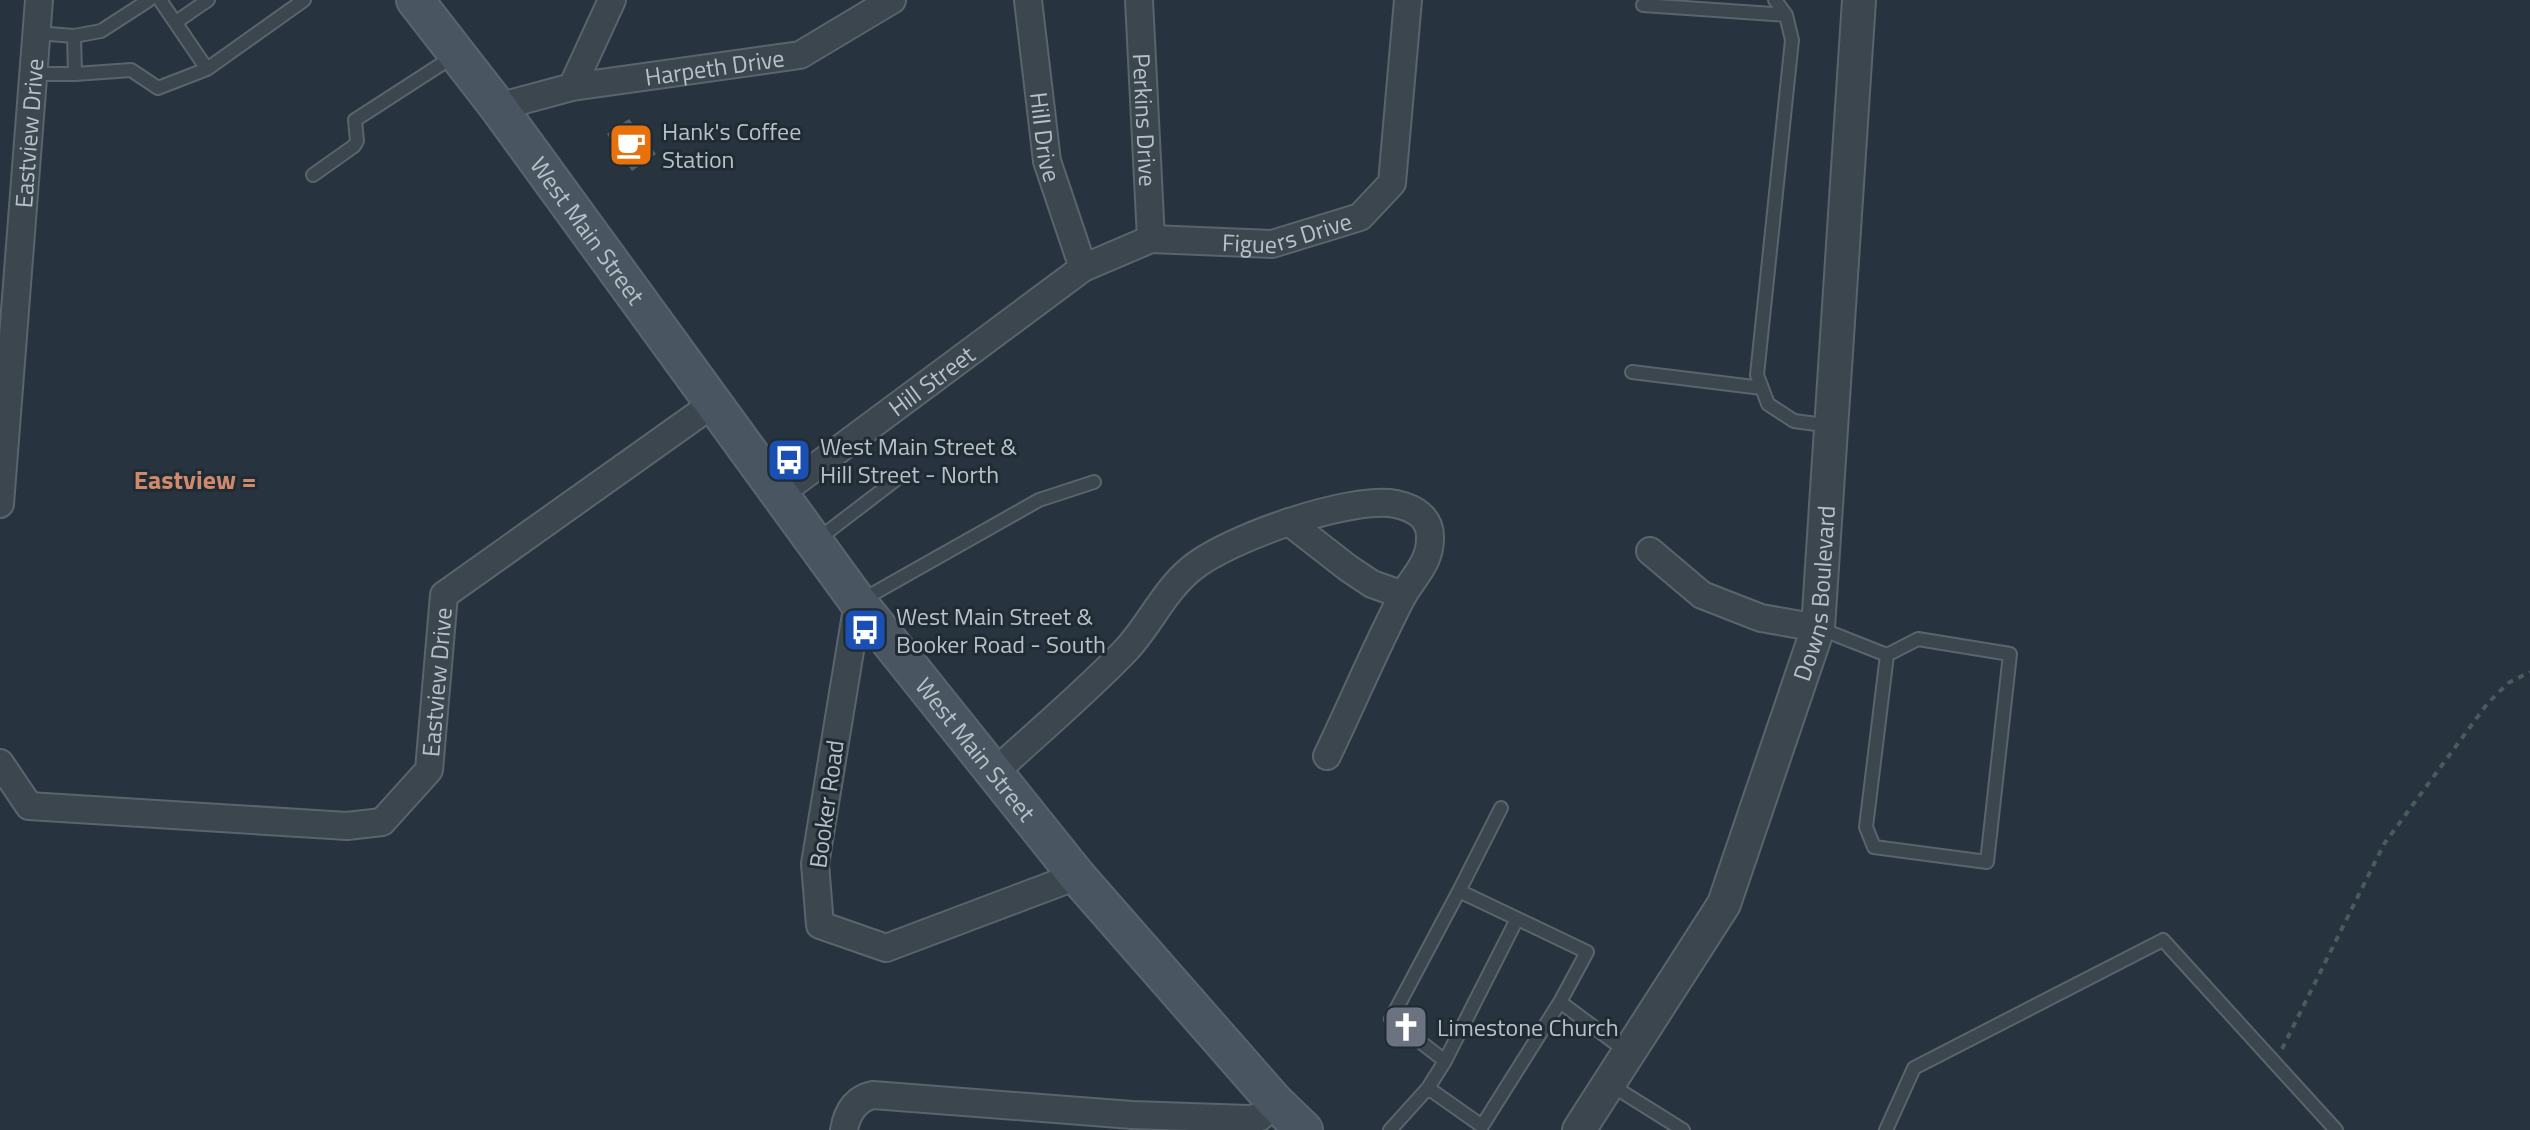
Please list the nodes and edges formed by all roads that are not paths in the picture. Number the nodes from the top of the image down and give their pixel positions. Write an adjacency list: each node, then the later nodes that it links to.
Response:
1 (39, 0): 17 (street, Eastview Drive)
2 (149, 0): 18 (lane)
3 (160, 0): 16 (lane)
4 (208, 0): 16 (lane)
5 (304, 0): 20 (lane)
6 (415, 0): 19 (main road, West Main Street)
7 (612, 0): 23 (street)
8 (892, 0): 23 (street, Harpeth Drive)
9 (1028, 0): 27 (street, Hill Drive)
10 (1139, 0): 26 (street, Perkins Drive)
11 (1408, 0): 26 (street, Figuers Drive)
12 (1775, 0): 15 (lane)
13 (1859, 0): 31 (street, Downs Boulevard)
14 (1643, 5): 15 (lane)
15 (1786, 15): 29 (lane)
16 (176, 22): 20 (lane)
17 (37, 33): 18 (lane); 21 (street, Eastview Drive)
18 (74, 36): 22 (lane)
19 (457, 54): 24 (main road, West Main Street); 25 (lane)
20 (207, 69): 22 (lane)
21 (34, 74): 22 (lane); 35 (street, Eastview Drive)
22 (75, 74)
23 (572, 87): 24 (street, Harpeth Drive)
24 (498, 107): 30 (main road, West Main Street)
25 (313, 175)
26 (1151, 239): 27 (street, Figuers Drive)
27 (1083, 268): 34 (street, Hill Street)
28 (1632, 372): 29 (lane)
29 (1762, 388): 31 (lane)
30 (714, 403): 34 (main road, West Main Street); 44 (street, Eastview Drive)
31 (1831, 426): 41 (street, Downs Boulevard)
32 (898, 478): 37 (lane)
33 (1094, 482): 40 (lane)
34 (779, 494): 37 (main road, West Main Street)
35 (0, 504)
36 (1289, 522): 39 (street); 39 (street); 45 (street)
37 (814, 542): 40 (main road, West Main Street)
38 (1650, 551): 41 (street)
39 (1403, 595): 43 (street)
40 (858, 602): 45 (main road, West Main Street); 47 (street, Booker Road)
41 (1818, 628): 42 (lane); 51 (street, Downs Boulevard)
42 (1887, 655): 42 (lane)
43 (1327, 756)
44 (0, 763)
45 (994, 773): 47 (main road, West Main Street)
46 (1501, 808): 48 (lane)
47 (1077, 876): 55 (main road, West Main Street)
48 (1459, 891): 49 (lane); 52 (lane)
49 (1517, 919): 50 (lane); 52 (lane)
50 (1560, 1002): 51 (lane); 54 (lane)
51 (1628, 1053): 53 (street, Downs Boulevard)
52 (1445, 1061): 54 (lane)
53 (1609, 1083): 59 (street, Downs Boulevard); 60 (lane)
54 (1428, 1088): 58 (lane)
55 (1275, 1102): 56 (street); 57 (main road, West Main Street)
56 (844, 1130)
57 (1304, 1130)
58 (1390, 1130)
59 (1579, 1130)
60 (1683, 1130)
61 (1886, 1130): 62 (lane)
62 (2336, 1130)

